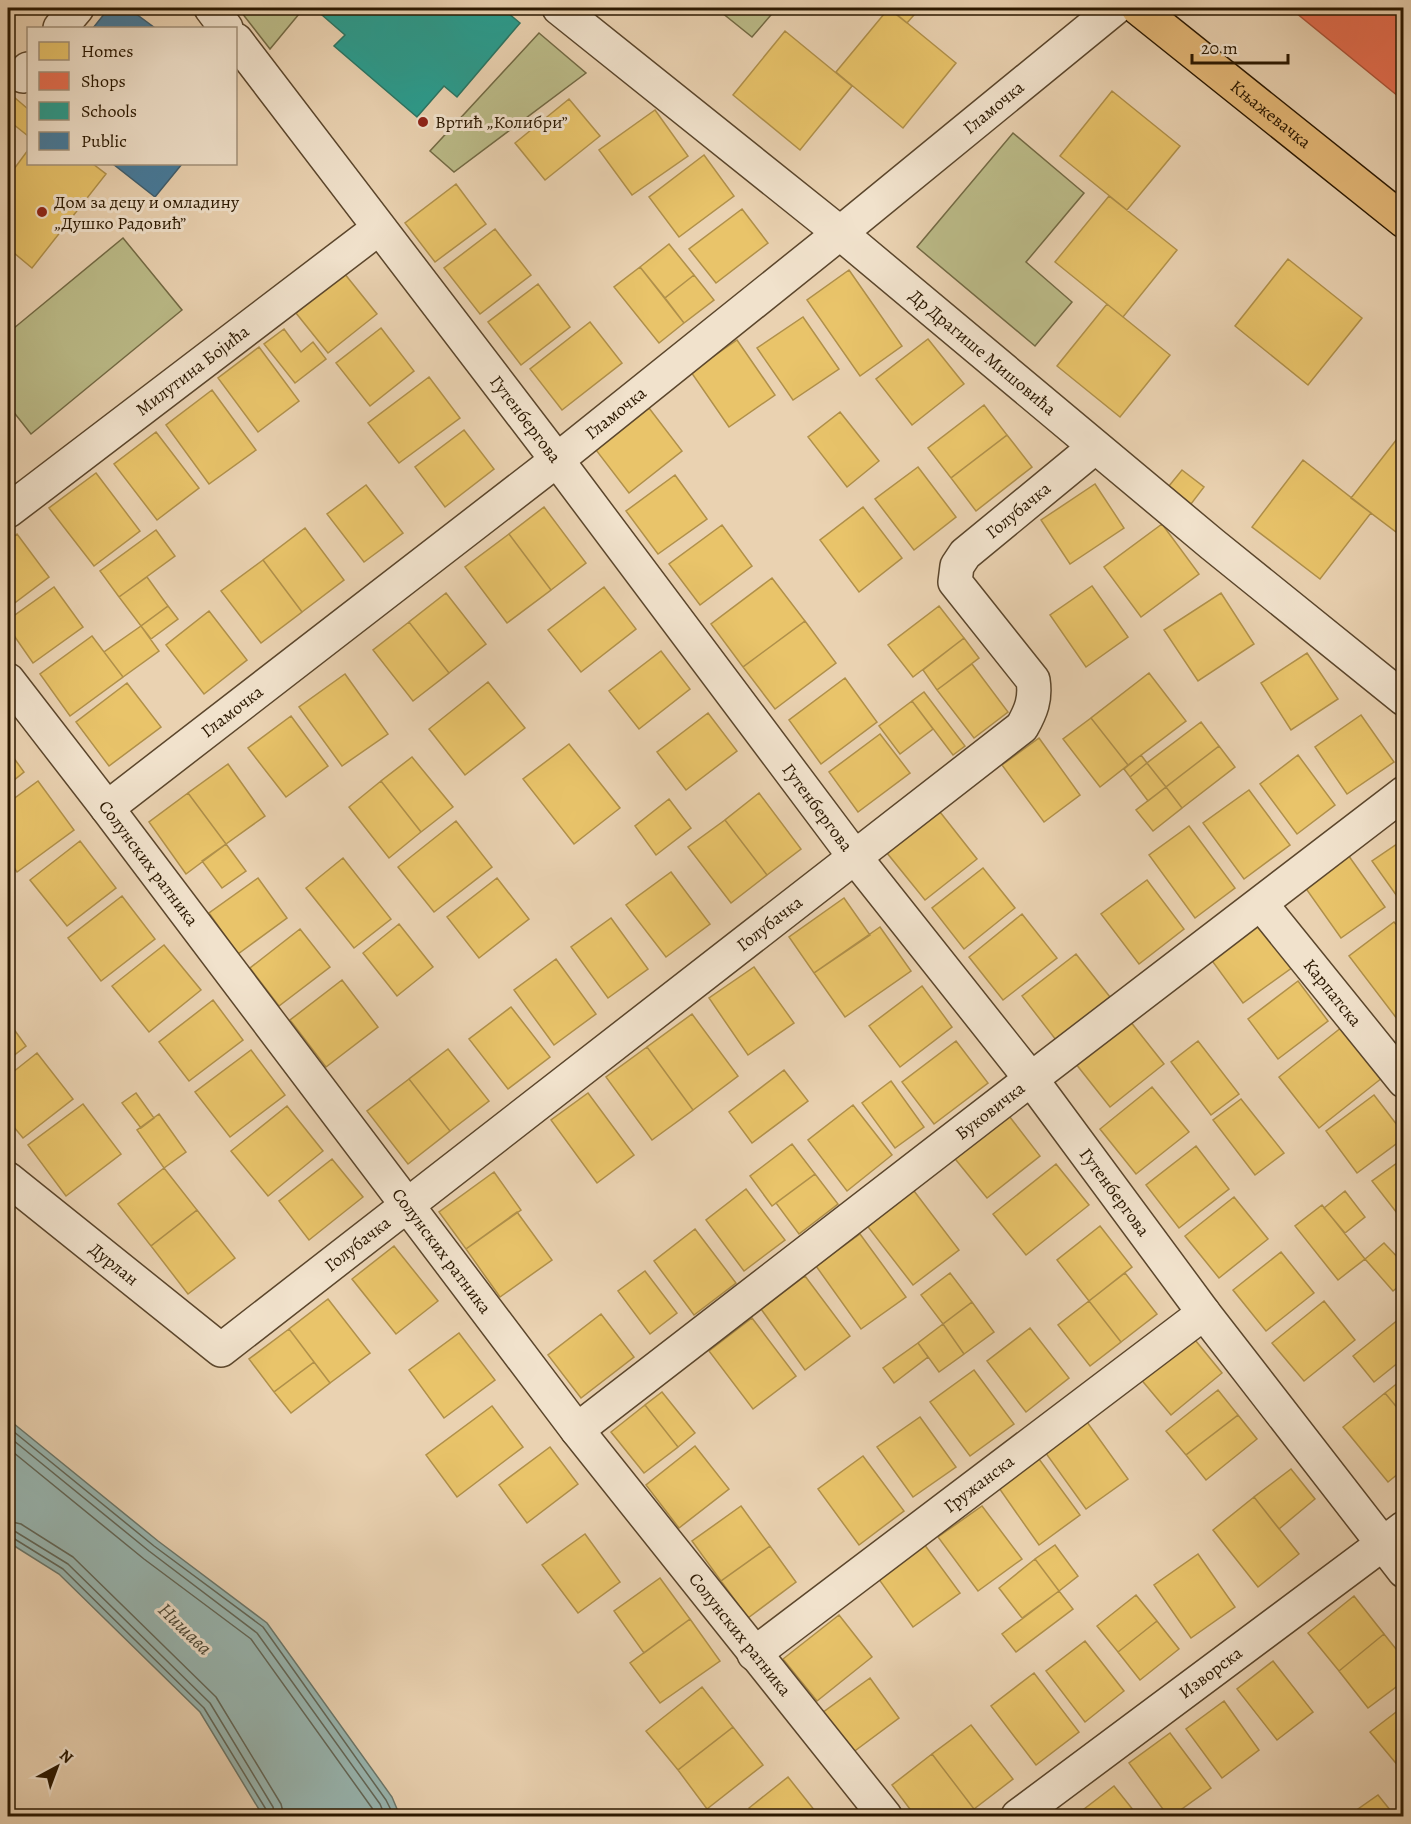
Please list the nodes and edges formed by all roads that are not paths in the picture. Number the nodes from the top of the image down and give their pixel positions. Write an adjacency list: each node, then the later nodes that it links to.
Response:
1 (77, 8): 6 (street)
2 (211, 8): 7 (street)
3 (559, 8): 11 (street, Др Драгише Мишовића)
4 (1115, 8): 11 (street, Гламочка)
5 (1148, 10): 9 (main road, Књажевачка)
6 (61, 27)
7 (225, 27)
8 (237, 41): 10 (street, Гутенбергова)
9 (1404, 220)
10 (379, 228): 13 (street, Гутенбергова); 14 (street, Милутина Бојића)
11 (840, 233): 12 (street, Др Драгише Мишовића); 13 (street, Гламочка)
12 (1095, 447): 16 (street, Др Драгише Мишовића); 19 (street, Голубачка)
13 (557, 460): 18 (street, Гламочка); 19 (street, Гутенбергова)
14 (8, 511)
15 (8, 680): 18 (street, Солунских ратника)
16 (1404, 699)
17 (1404, 794): 20 (street, Буковичка)
18 (107, 808): 24 (street, Солунских ратника)
19 (854, 855): 21 (street, Гутенбергова); 24 (street, Голубачка)
20 (1261, 904): 21 (street, Буковичка); 22 (street, Карпатска)
21 (1031, 1078): 25 (street, Гутенбергова); 27 (street, Буковичка)
22 (1404, 1081)
23 (8, 1179): 26 (street, Дурлан)
24 (406, 1204): 26 (street, Голубачка); 27 (street, Солунских ратника)
25 (1204, 1313): 28 (street, Гутенбергова); 30 (street, Гружанска)
26 (221, 1350)
27 (577, 1430): 30 (street, Солунских ратника)
28 (1394, 1536): 29 (street, Гутенбергова); 32 (street, Изворска)
29 (1404, 1571)
30 (754, 1654): 31 (street, Солунских ратника)
31 (885, 1816)
32 (1017, 1816)

